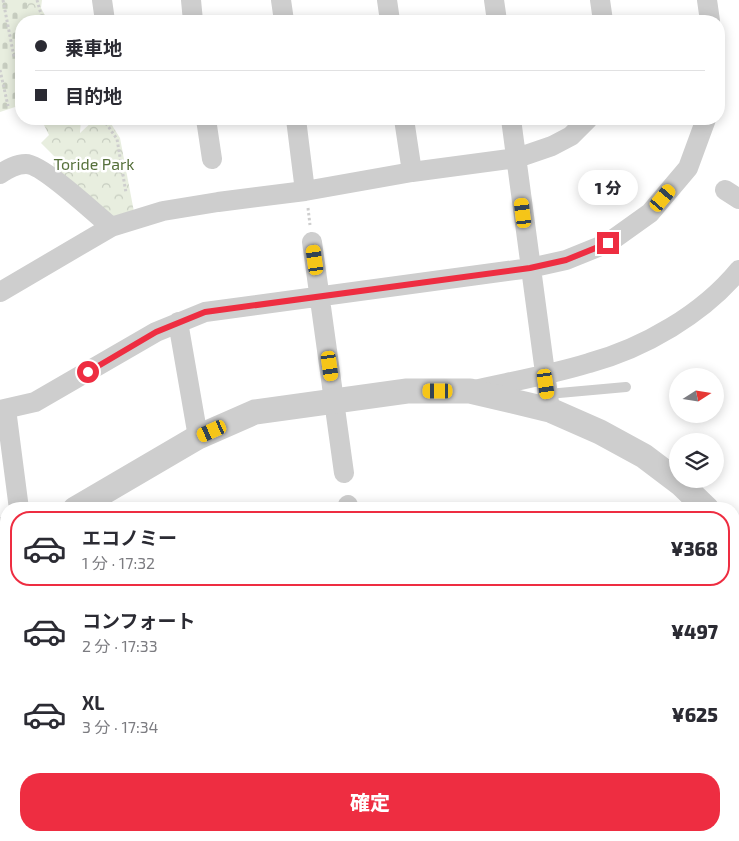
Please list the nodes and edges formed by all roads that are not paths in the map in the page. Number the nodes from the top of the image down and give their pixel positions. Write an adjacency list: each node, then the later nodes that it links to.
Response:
1 (102, 0): 8 (street)
2 (191, 0): 9 (street)
3 (281, 0): 10 (street)
4 (387, 0): 11 (street)
5 (494, 0): 12 (street)
6 (600, 0): 13 (street)
7 (707, 0): 14 (street)
8 (104, 15)
9 (193, 15)
10 (283, 15)
11 (389, 15)
12 (496, 15)
13 (602, 15)
14 (709, 15)
15 (207, 125): 22 (street)
16 (297, 125): 25 (street)
17 (405, 125): 23 (street)
18 (512, 125): 21 (street)
19 (582, 125): 21 (street)
20 (704, 125): 28 (street)
21 (517, 158): 23 (street); 28 (street)
22 (212, 159)
23 (412, 172): 25 (street)
24 (0, 174): 26 (street)
25 (305, 191): 26 (street)
26 (111, 227): 30 (street)
27 (312, 242): 31 (street)
28 (530, 268): 31 (street); 33 (street)
29 (739, 270): 33 (street)
30 (0, 292)
31 (320, 296): 32 (street); 36 (street)
32 (178, 322): 38 (street); 39 (street)
33 (545, 373): 35 (street); 37 (street)
34 (626, 387): 37 (lane)
35 (470, 390): 36 (street); 37 (street)
36 (334, 400): 39 (street); 40 (street)
37 (549, 402): 43 (street)
38 (3, 409): 41 (street)
39 (198, 437): 42 (street)
40 (344, 473)
41 (18, 502)
42 (87, 502)
43 (700, 502)

